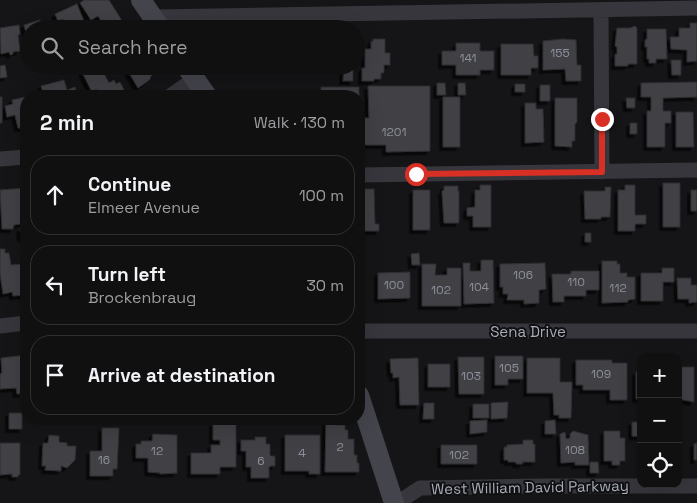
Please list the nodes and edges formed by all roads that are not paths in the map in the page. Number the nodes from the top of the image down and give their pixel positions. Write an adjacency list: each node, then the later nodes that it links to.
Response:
1 (141, 0): 4 (main road)
2 (697, 8): 3 (street)
3 (601, 11): 5 (street); 13 (street)
4 (156, 20)
5 (269, 20)
6 (188, 75): 8 (street)
7 (191, 75): 9 (main road)
8 (175, 90)
9 (203, 90)
10 (20, 157): 11 (street)
11 (0, 159)
12 (697, 170): 13 (street)
13 (602, 172): 14 (street)
14 (365, 175)
15 (20, 324): 16 (street)
16 (0, 326)
17 (365, 331): 18 (street, Sena Drive)
18 (697, 331)
19 (365, 412): 21 (main road)
20 (697, 486): 21 (street, West William David Parkway)
21 (395, 503)

